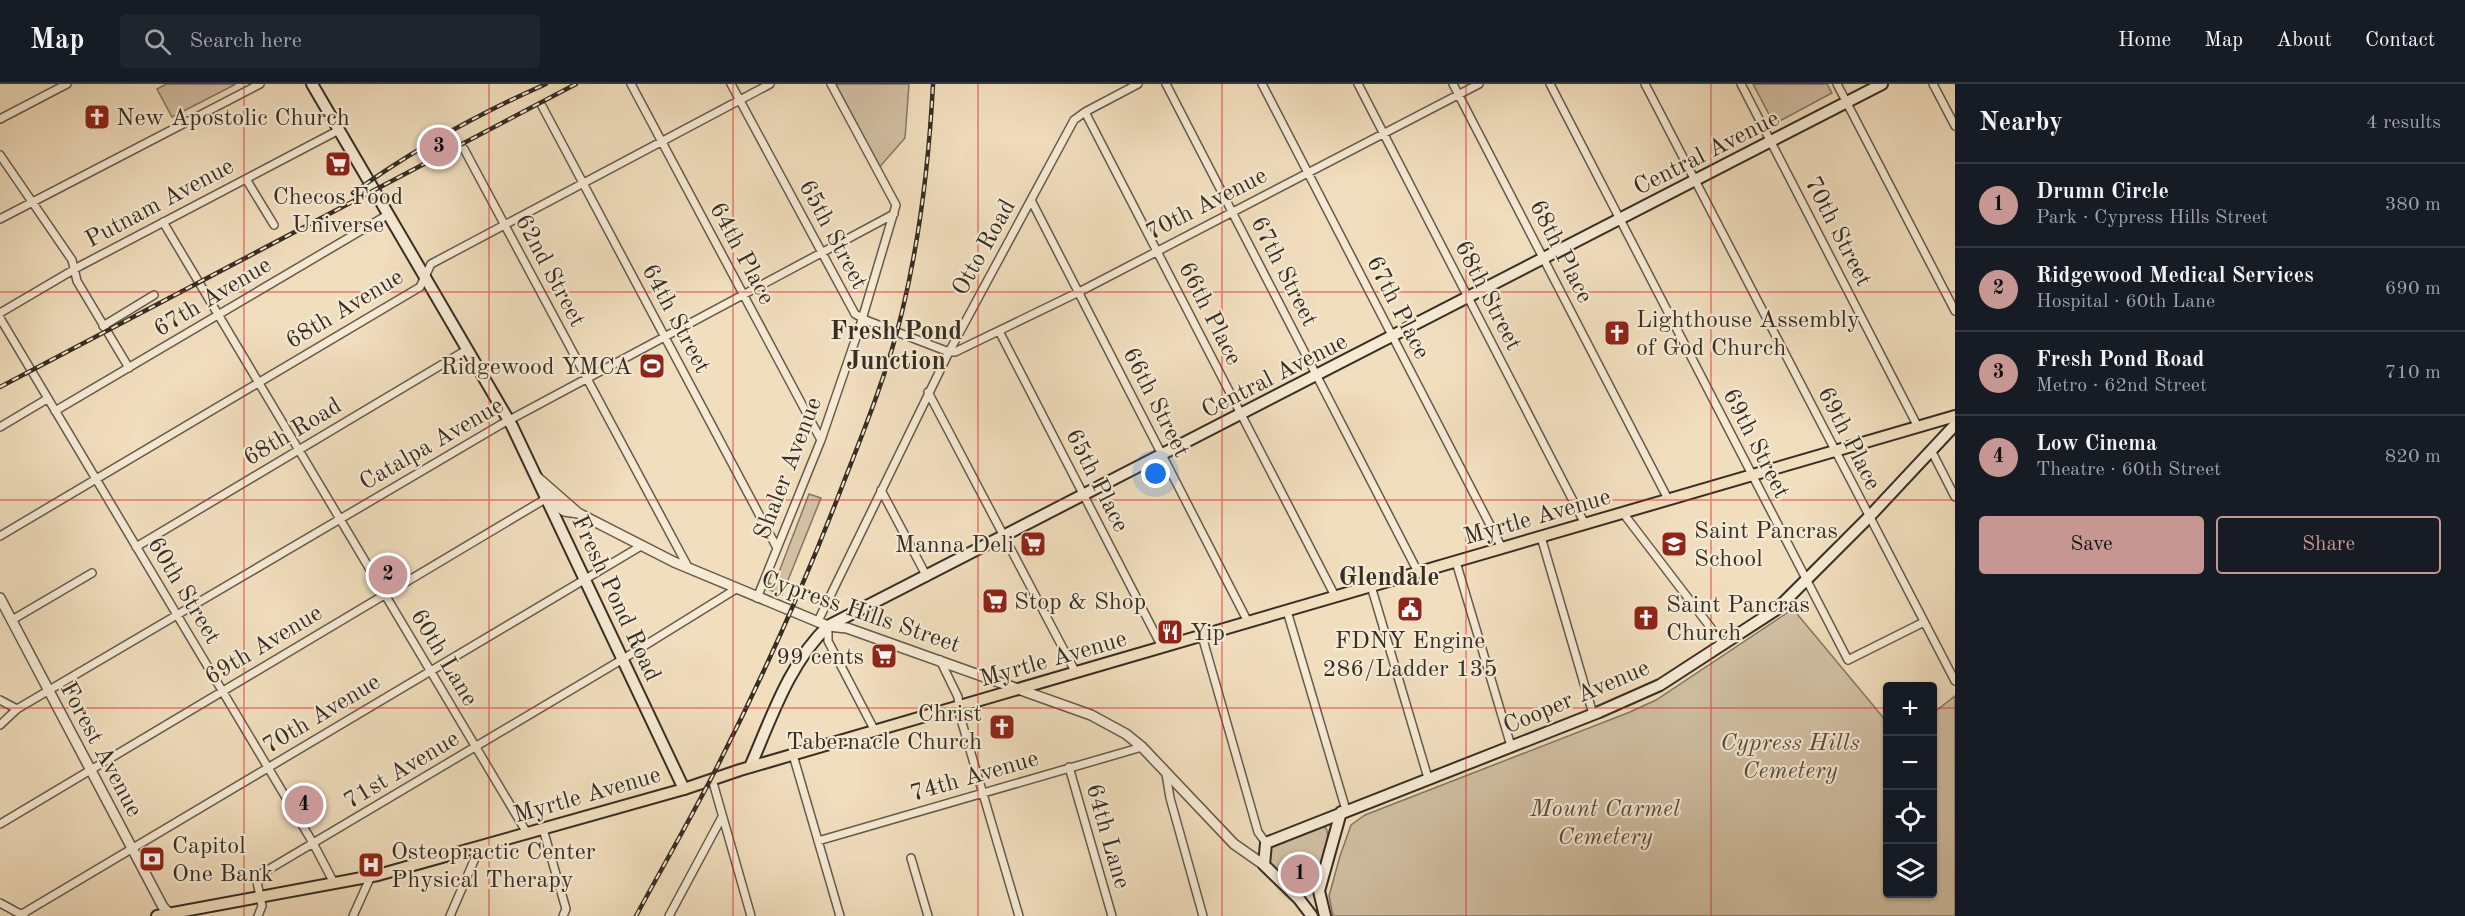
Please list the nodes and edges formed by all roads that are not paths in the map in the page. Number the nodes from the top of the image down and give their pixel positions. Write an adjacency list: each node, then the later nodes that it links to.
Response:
1 (67, 84): 25 (street)
2 (260, 84): 38 (street)
3 (312, 84): 27 (main road, Fresh Pond Road)
4 (630, 84): 30 (street, 64th Place)
5 (731, 84): 21 (street, 65th Street)
6 (770, 84): 21 (street, 68th Avenue)
7 (831, 84): 41 (street)
8 (1138, 84): 24 (street, Otto Road)
9 (1166, 84): 39 (street, 67th Street)
10 (1262, 84): 33 (street, 67th Place)
11 (1358, 84): 28 (street, 68th Street)
12 (1454, 84): 20 (street, 68th Place)
13 (1479, 84): 20 (street, 70th Avenue)
14 (1550, 84): 43 (street, 69th Street)
15 (1645, 84): 35 (street, 69th Place)
16 (1741, 84): 29 (street, 70th Street)
17 (1837, 84): 22 (street)
18 (1882, 84): 22 (main road, Central Avenue)
19 (1933, 84): 26 (street)
20 (1459, 94): 28 (street, 70th Avenue); 49 (street, 68th Place)
21 (740, 100): 30 (street, 68th Avenue); 48 (street, 65th Street)
22 (1847, 102): 29 (main road, Central Avenue); 56 (street)
23 (542, 106): 36 (street, 64th Street)
24 (1085, 112): 37 (street, Otto Road); 47 (street, 66th Place)
25 (0, 119)
26 (1955, 126)
27 (339, 130): 34 (street, Putnam Avenue); 40 (main road, Fresh Pond Road)
28 (1383, 132): 33 (street, 70th Avenue); 55 (street, 68th Street)
29 (1771, 141): 35 (main road, Central Avenue); 79 (street, 70th Street)
30 (661, 142): 36 (street, 68th Avenue); 54 (street, 64th Place)
31 (464, 149): 46 (street, 62nd Street)
32 (0, 155): 38 (street)
33 (1307, 173): 39 (street, 70th Avenue); 64 (street, 67th Place)
34 (246, 179): 44 (street, Putnam Avenue); 45 (street)
35 (1695, 180): 43 (main road, Central Avenue); 82 (street, 69th Place)
36 (583, 183): 46 (street, 68th Avenue); 63 (street, 64th Street)
37 (1031, 200): 52 (street, 66th Street); 66 (street, Otto Road)
38 (32, 202): 42 (street); 50 (street)
39 (1232, 211): 47 (street, 70th Avenue); 68 (street, 67th Street)
40 (389, 214): 51 (main road, Fresh Pond Road); 58 (street, 67th Avenue)
41 (894, 214): 48 (street, Catalpa Avenue); 60 (street, Shaler Avenue)
42 (0, 219)
43 (1620, 219): 49 (main road, Central Avenue); 86 (street, 69th Street)
44 (163, 222): 50 (street, Putnam Avenue); 58 (street, 60th Lane)
45 (274, 225)
46 (505, 225): 51 (street, 68th Avenue); 69 (street, 62nd Street)
47 (1157, 250): 52 (street, 70th Avenue); 74 (street, 66th Place)
48 (821, 253): 54 (street, Catalpa Avenue); 60 (street, 65th Street)
49 (1544, 259): 55 (main road, Central Avenue); 92 (street, 68th Place)
50 (74, 269): 57 (street, Putnam Avenue); 61 (street)
51 (425, 276): 65 (main road, Fresh Pond Road); 70 (street, 68th Avenue)
52 (1079, 292): 62 (street, 70th Avenue); 84 (street, 66th Street)
53 (154, 295): 61 (street)
54 (743, 295): 63 (street, Catalpa Avenue); 80 (street, 64th Place)
55 (1469, 298): 64 (main road, Central Avenue); 97 (street, 68th Street)
56 (1955, 311)
57 (0, 313)
58 (219, 315): 67 (street, 67th Avenue); 70 (street, 60th Lane)
59 (0, 318): 72 (street, 60th Street)
60 (862, 318): 66 (street, 65th Street); 80 (street, Shaler Avenue)
61 (103, 326): 67 (street)
62 (999, 331): 66 (street, 70th Avenue); 89 (street, 65th Place)
63 (665, 337): 69 (street, Catalpa Avenue); 103 (street, 64th Street)
64 (1393, 337): 68 (main road, Central Avenue); 104 (street, 67th Place)
65 (468, 349): 76 (main road, Fresh Pond Road); 81 (street, 68th Road)
66 (949, 352): 71 (street, Otto Road)
67 (129, 368): 73 (street, 67th Avenue)
68 (1317, 376): 74 (main road, Central Avenue); 107 (street, 67th Street)
69 (587, 379): 76 (street, Catalpa Avenue); 106 (street, 62nd Street)
70 (258, 382): 81 (street, 60th Lane); 87 (street, 68th Avenue)
71 (928, 392): 88 (street, Otto Road); 99 (street)
72 (47, 399): 73 (street, 60th Street); 78 (street)
73 (55, 411): 87 (street, 60th Street)
74 (1242, 415): 84 (main road, Central Avenue); 115 (street, 66th Place)
75 (1955, 416): 79 (main road, Myrtle Avenue)
76 (509, 420): 85 (main road, Fresh Pond Road); 95 (street, Catalpa Avenue)
77 (1955, 425): 83 (main road, Cooper Avenue)
78 (0, 427)
79 (1918, 427): 82 (main road, Myrtle Avenue)
80 (821, 440): 103 (street, Shaler Avenue)
81 (299, 450): 95 (street, 60th Lane); 102 (street, 68th Road)
82 (1835, 451): 86 (main road, Myrtle Avenue); 96 (street, 69th Place)
83 (1932, 452): 90 (street); 96 (main road, Cooper Avenue)
84 (1163, 456): 89 (main road, Central Avenue); 121 (street, 66th Street)
85 (536, 476): 91 (main road, Fresh Pond Road); 93 (street, Cypress Hills Street)
86 (1752, 476): 92 (main road, Myrtle Avenue); 111 (street, 69th Street)
87 (96, 479): 98 (street, 68th Avenue); 102 (street, 60th Street)
88 (881, 489): 109 (street); 123 (street, Otto Road)
89 (1085, 496): 99 (main road, Central Avenue); 126 (street, 65th Place)
90 (1955, 497)
91 (547, 498): 93 (street, Cypress Hills Street); 110 (main road, Fresh Pond Road); 114 (street, 69th Avenue)
92 (1668, 500): 94 (main road, Myrtle Avenue)
93 (578, 513): 101 (street, Cypress Hills Street)
94 (1623, 513): 97 (main road, Myrtle Avenue); 125 (street)
95 (340, 518): 114 (street, 60th Lane); 119 (street, Catalpa Avenue)
96 (1869, 518): 111 (main road, Cooper Avenue); 122 (street, 69th Place)
97 (1585, 524): 100 (main road, Myrtle Avenue)
98 (0, 536)
99 (1006, 537): 109 (main road, Central Avenue); 130 (street)
100 (1541, 537): 104 (main road, Myrtle Avenue); 138 (street)
101 (641, 546): 106 (street, Cypress Hills Street); 110 (street, 70th Avenue)
102 (136, 547): 119 (street, 60th Street)
103 (777, 548): 116 (street, Shaler Avenue)
104 (1502, 548): 105 (main road, Myrtle Avenue)
105 (1456, 562): 107 (main road, Myrtle Avenue); 141 (street)
106 (688, 568): 113 (street, Cypress Hills Street)
107 (1419, 572): 112 (main road, Myrtle Avenue)
108 (92, 573): 120 (street)
109 (927, 577): 123 (main road, Central Avenue)
110 (585, 579): 127 (main road, Fresh Pond Road); 129 (street, 70th Avenue)
111 (1807, 581): 122 (street, 69th Street); 125 (main road, Cooper Avenue)
112 (1371, 586): 115 (main road, Myrtle Avenue); 150 (street)
113 (736, 589): 116 (street, Cypress Hills Street); 127 (street, 71st Avenue)
114 (385, 595): 129 (street, 60th Lane); 134 (street, 69th Avenue)
115 (1335, 596): 118 (main road, Myrtle Avenue)
116 (758, 598): 123 (street, Cypress Hills Street)
117 (1, 603): 120 (street, Forest Avenue)
118 (1287, 611): 121 (main road, Myrtle Avenue); 154 (street)
119 (177, 615): 133 (street, Catalpa Avenue); 134 (street, 60th Street)
120 (12, 620): 133 (street, Forest Avenue)
121 (1248, 622): 124 (main road, Myrtle Avenue)
122 (1924, 622): 131 (street, 69th Place)
123 (823, 624): 128 (street, Cypress Hills Street); 140 (street); 146 (main road, Central Avenue)
124 (1202, 636): 126 (main road, Myrtle Avenue); 161 (street)
125 (1724, 645): 138 (main road, Cooper Avenue)
126 (1162, 647): 130 (main road, Myrtle Avenue)
127 (623, 659): 142 (street, 71st Avenue); 152 (main road, Fresh Pond Road)
128 (940, 660): 132 (street, Cypress Hills Street); 136 (street)
129 (430, 671): 142 (street, 60th Lane); 145 (street, 70th Avenue)
130 (1076, 673): 132 (main road, Myrtle Avenue)
131 (1954, 681)
132 (1020, 690): 136 (main road, Myrtle Avenue); 143 (street, Cypress Hills Street)
133 (50, 691): 137 (street, Catalpa Avenue); 148 (street, Forest Avenue)
134 (222, 692): 145 (street, 60th Street); 148 (street, 69th Avenue)
135 (0, 700): 137 (street)
136 (959, 707): 140 (main road, Myrtle Avenue); 153 (street)
137 (17, 709): 139 (street, Catalpa Avenue)
138 (1593, 714): 141 (main road, Cooper Avenue)
139 (0, 725)
140 (875, 731): 144 (main road, Myrtle Avenue)
141 (1511, 746): 150 (main road, Cooper Avenue)
142 (476, 747): 158 (street, 60th Lane); 160 (street, 71st Avenue)
143 (1142, 747): 147 (street, 74th Avenue); 149 (street, Cypress Hills Street)
144 (793, 755): 146 (main road, Myrtle Avenue); 159 (street)
145 (268, 767): 160 (street, 60th Street); 163 (street, 70th Avenue)
146 (750, 767): 151 (main road, Myrtle Avenue)
147 (1069, 767): 153 (street, 74th Avenue); 184 (street, 64th Lane)
148 (92, 769): 156 (street, 69th Avenue); 163 (street, Forest Avenue)
149 (1166, 774): 165 (street, Cypress Hills Street); 185 (street)
150 (1428, 778): 154 (main road, Cooper Avenue)
151 (712, 779): 152 (main road, Myrtle Avenue); 155 (street)
152 (684, 789): 157 (main road, Myrtle Avenue)
153 (983, 793): 159 (street, 74th Avenue); 183 (street)
154 (1344, 811): 161 (main road, Cooper Avenue); 168 (main road)
155 (722, 817): 179 (street); 180 (street)
156 (0, 824)
157 (543, 828): 158 (main road, Myrtle Avenue); 178 (street)
158 (527, 833): 162 (main road, Myrtle Avenue)
159 (818, 841): 181 (street)
160 (313, 843): 167 (street, 60th Street); 169 (street, 71st Avenue)
161 (1266, 843): 165 (main road)
162 (474, 847): 166 (main road, Myrtle Avenue); 177 (street)
163 (132, 848): 172 (street, 70th Avenue); 173 (street, Forest Avenue)
164 (911, 858): 182 (street)
165 (1264, 865): 170 (main road, Cypress Hills Street)
166 (371, 876): 167 (main road, Myrtle Avenue); 176 (street)
167 (334, 883): 169 (main road, Myrtle Avenue)
168 (1319, 891): 170 (main road); 187 (main road)
169 (260, 897): 173 (main road, Myrtle Avenue); 175 (street)
170 (1299, 899): 186 (main road, Cypress Hills Street)
171 (0, 903): 172 (street)
172 (23, 915)
173 (171, 915): 174 (main road, Myrtle Avenue)
174 (157, 916)
175 (258, 916)
176 (353, 916)
177 (450, 916)
178 (562, 916)
179 (669, 916)
180 (751, 916)
181 (840, 916)
182 (928, 916)
183 (1019, 916)
184 (1112, 916)
185 (1203, 916)
186 (1312, 916)
187 (1325, 916)

